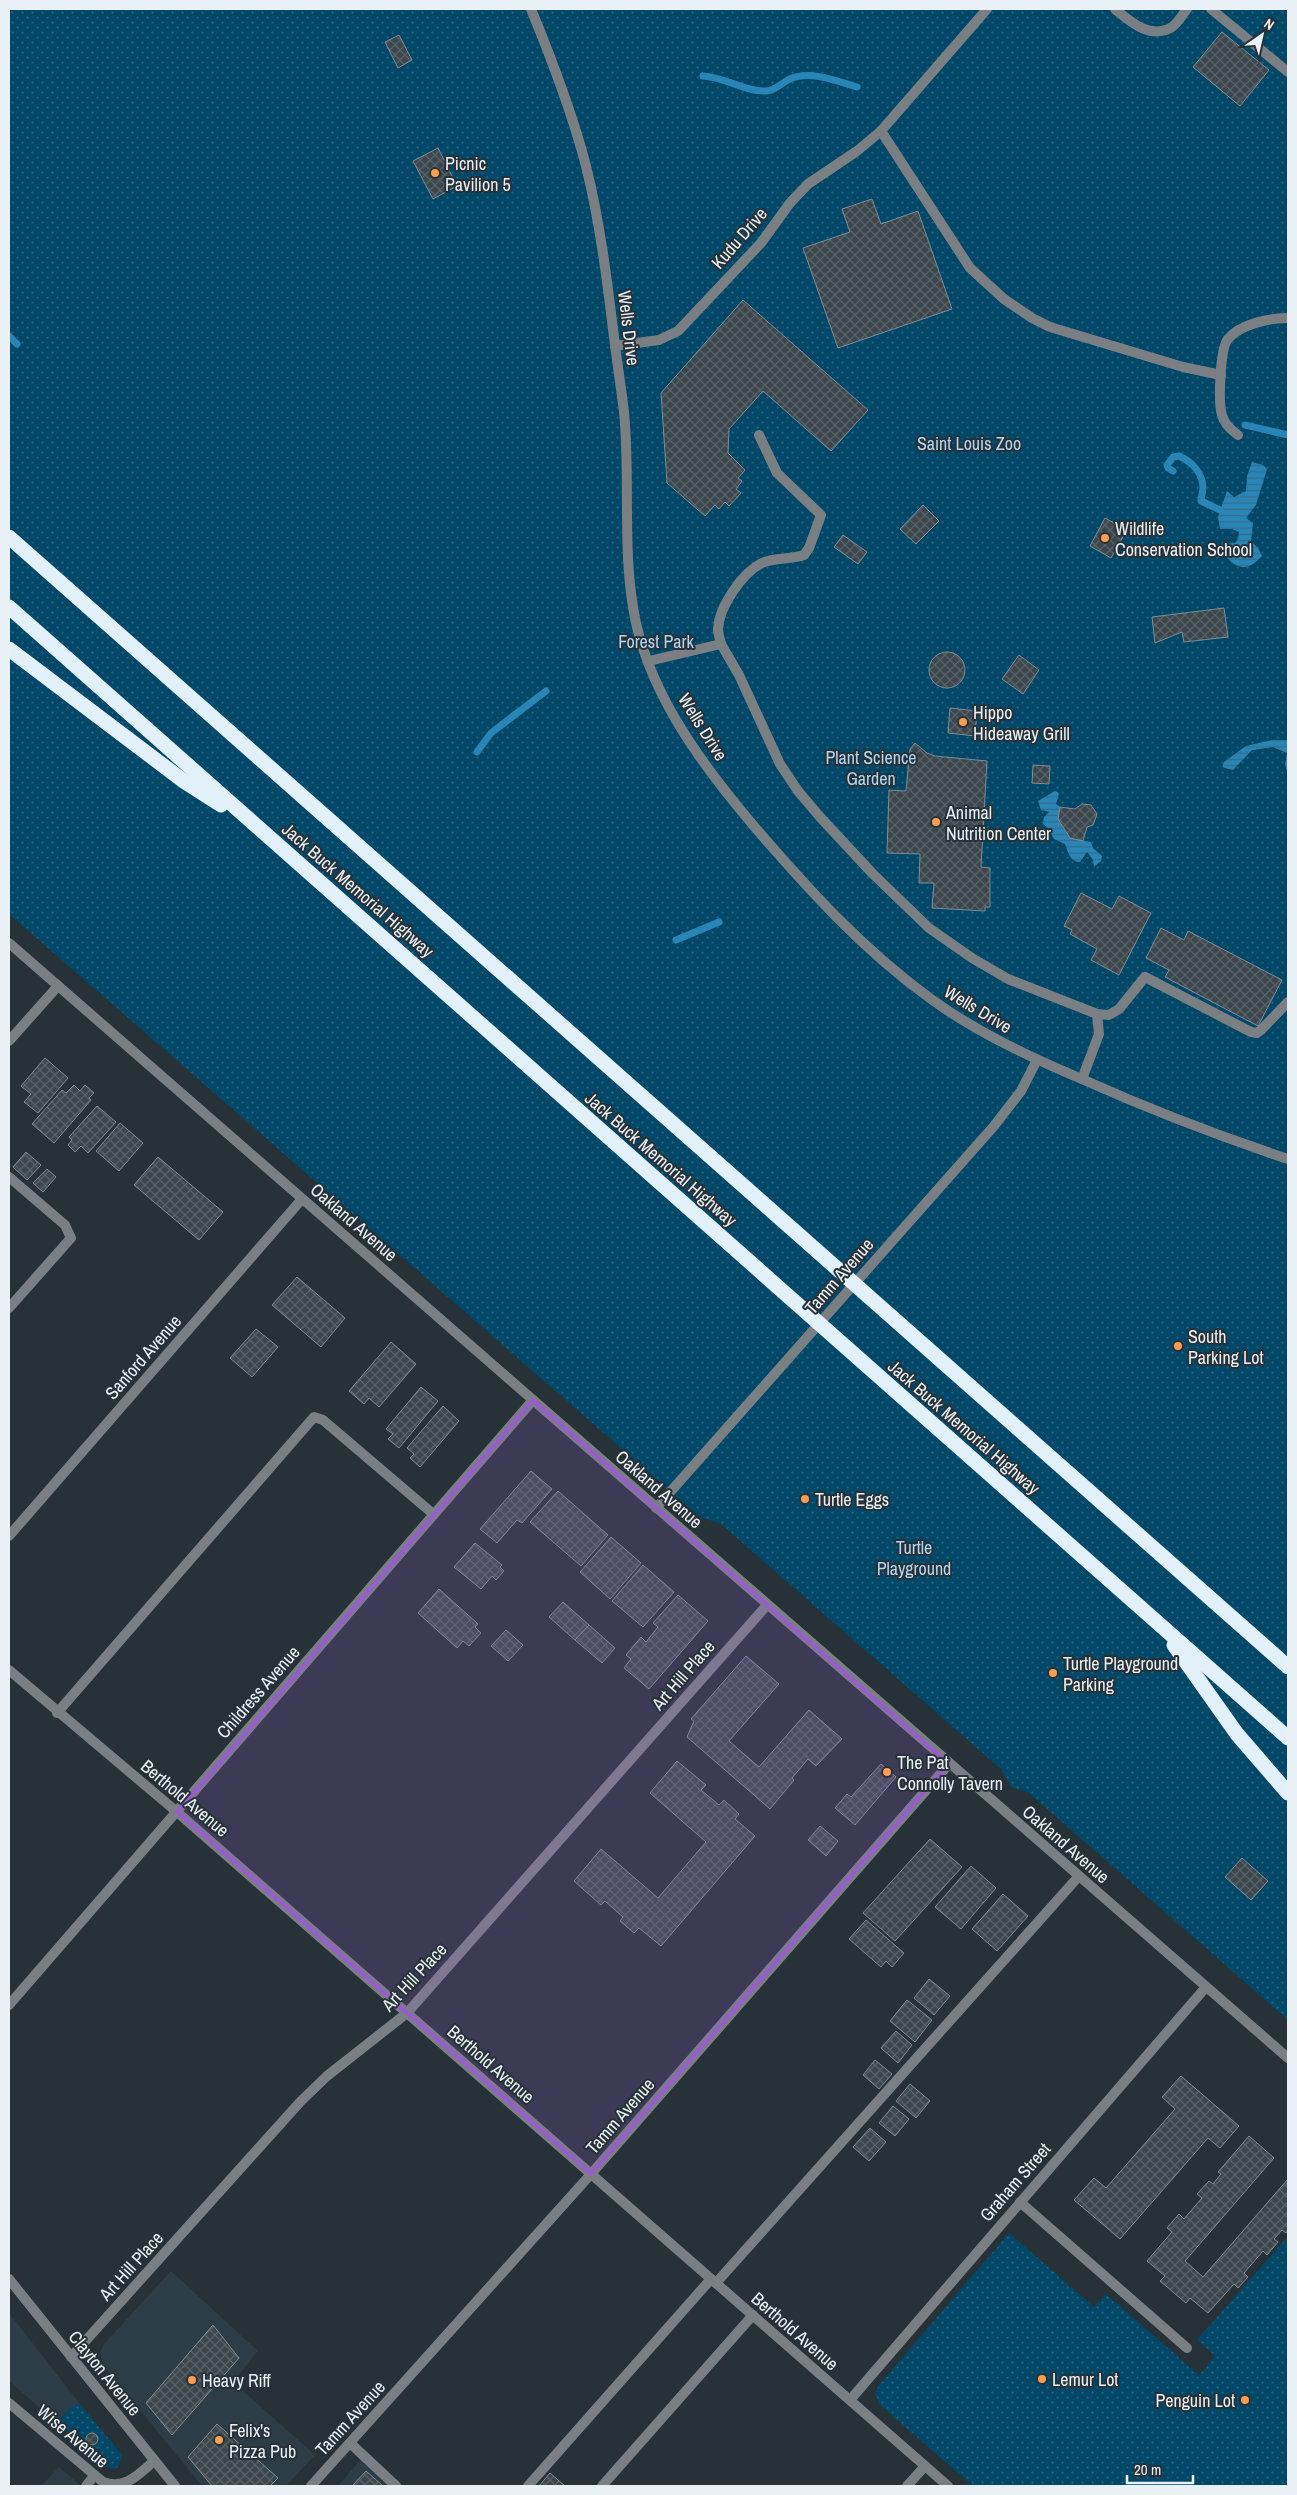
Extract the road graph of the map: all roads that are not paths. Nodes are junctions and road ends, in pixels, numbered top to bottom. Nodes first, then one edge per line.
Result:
1 (531, 9) edge
2 (987, 9) edge
3 (1115, 9) edge
4 (1187, 9) edge
5 (1211, 9) edge
6 (1288, 72) edge
7 (880, 131) junction
8 (1288, 318) edge
9 (615, 346) junction
10 (1221, 375) junction
11 (759, 435) dead end
12 (1238, 436) dead end
13 (9, 537) edge
14 (9, 608) edge
15 (721, 644) junction
16 (9, 649) edge
17 (649, 661) junction
18 (258, 827) junction
19 (9, 943) edge
20 (58, 986) junction
21 (1288, 1002) edge
22 (1097, 1014) junction
23 (9, 1041) edge
24 (1037, 1060) junction
25 (1082, 1079) junction
26 (1288, 1159) edge
27 (9, 1177) edge
28 (302, 1199) junction
29 (9, 1308) edge
30 (532, 1400) junction
31 (656, 1508) junction
32 (432, 1513) junction
33 (9, 1536) edge
34 (767, 1604) junction
35 (1162, 1627) junction
36 (1288, 1667) edge
37 (9, 1670) edge
38 (57, 1713) junction
39 (1288, 1738) edge
40 (949, 1764) junction
41 (1288, 1793) edge
42 (177, 1812) junction
43 (1079, 1876) junction
44 (1206, 1987) junction
45 (9, 2005) edge
46 (407, 2013) junction
47 (1288, 2058) edge
48 (591, 2174) junction
49 (1020, 2202) junction
50 (9, 2279) edge
51 (714, 2281) junction
52 (753, 2315) junction
53 (1187, 2348) dead end
54 (71, 2357) junction
55 (850, 2400) junction
56 (9, 2403) edge
57 (350, 2443) junction
58 (154, 2461) junction
59 (924, 2466) junction
60 (94, 2476) junction
61 (86, 2486) edge
62 (122, 2486) edge
63 (175, 2486) edge
64 (311, 2486) edge
65 (396, 2486) edge
66 (528, 2486) edge
67 (602, 2486) edge
68 (907, 2486) edge
69 (948, 2486) edge

1 - 9 street, Wells Drive
2 - 7 street, Kudu Drive
3 - 4 street
5 - 6 street
7 - 9 street, Kudu Drive
7 - 10 street
8 - 10 street
9 - 17 street, Wells Drive
10 - 12 street
11 - 15 street
13 - 36 highway, Jack Buck Memorial Highway
14 - 18 highway, Jack Buck Memorial Highway
15 - 17 street
15 - 22 street
16 - 18 highway
17 - 24 street, Wells Drive
18 - 35 highway, Jack Buck Memorial Highway
19 - 20 street, Oakland Avenue
20 - 23 street
20 - 28 street, Oakland Avenue
21 - 22 street
22 - 25 street
24 - 25 street, Wells Drive
24 - 31 street, Tamm Avenue
25 - 26 street, Wells Drive
27 - 29 street
28 - 30 street, Oakland Avenue
28 - 33 street, Sanford Avenue
30 - 31 street, Oakland Avenue
30 - 32 street, Childress Avenue
31 - 34 street, Oakland Avenue
32 - 38 street
32 - 42 street, Childress Avenue
34 - 40 street, Oakland Avenue
34 - 46 street, Art Hill Place
35 - 39 highway, Jack Buck Memorial Highway
35 - 41 highway
37 - 38 street, Berthold Avenue
38 - 42 street, Berthold Avenue
40 - 43 street, Oakland Avenue
40 - 48 street, Tamm Avenue
42 - 45 street, Childress Avenue
42 - 46 street, Berthold Avenue
43 - 44 street, Oakland Avenue
43 - 51 street
44 - 47 street, Oakland Avenue
44 - 49 street, Graham Street
46 - 48 street, Berthold Avenue
46 - 54 street, Art Hill Place
48 - 51 street, Berthold Avenue
48 - 57 street, Tamm Avenue
49 - 53 street
49 - 55 street, Graham Street
50 - 54 street, Clayton Avenue
51 - 52 street, Berthold Avenue
51 - 66 street
52 - 55 street, Berthold Avenue
52 - 67 street
54 - 58 street, Clayton Avenue
55 - 59 street, Berthold Avenue
56 - 60 street, Wise Avenue
57 - 64 street, Tamm Avenue
57 - 65 street
58 - 62 street, Wise Avenue
58 - 63 street, Clayton Avenue
59 - 68 street
59 - 69 street, Berthold Avenue
60 - 61 street
60 - 62 street, Wise Avenue

